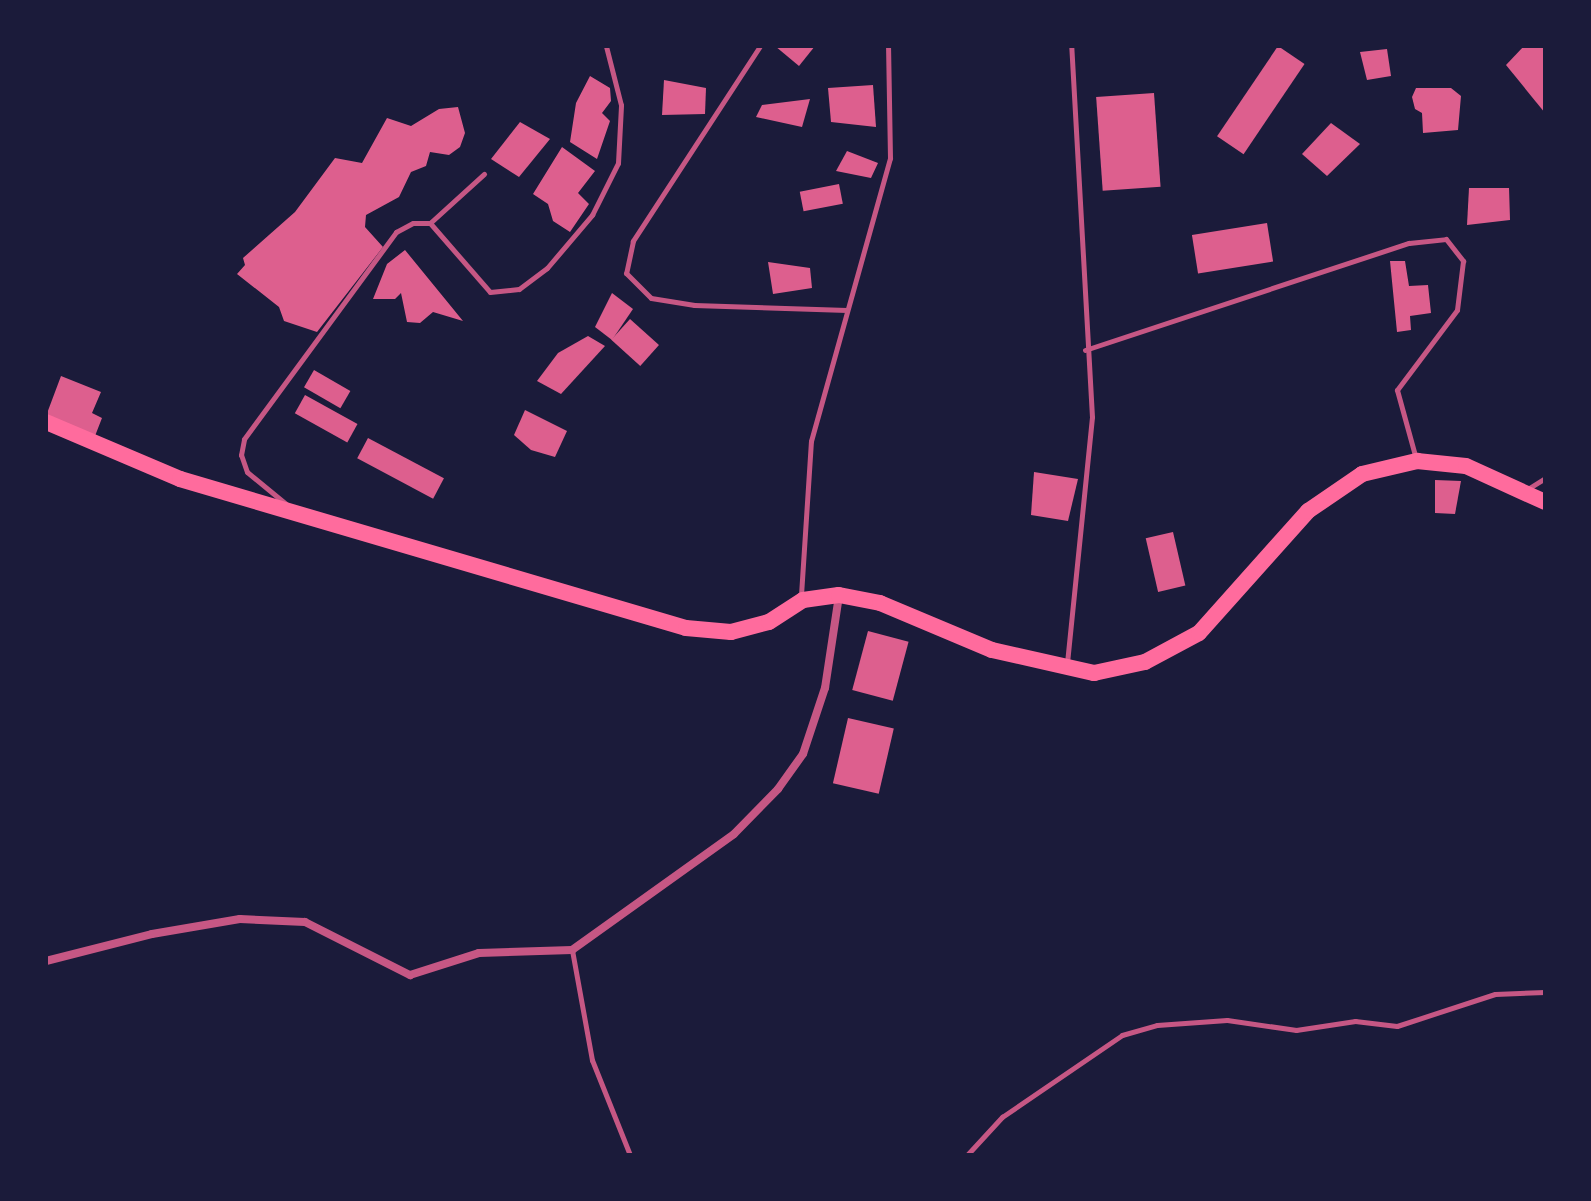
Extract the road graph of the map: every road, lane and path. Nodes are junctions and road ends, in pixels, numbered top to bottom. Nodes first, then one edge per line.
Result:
1 (606, 46) edge
2 (760, 46) edge
3 (888, 46) edge
4 (1071, 46) edge
5 (484, 174) dead end
6 (430, 223) junction
7 (847, 310) junction
8 (1085, 350) junction
9 (46, 422) edge
10 (1417, 461) junction
11 (1545, 478) edge
12 (1526, 491) junction
13 (1545, 502) edge
14 (302, 517) junction
15 (839, 595) junction
16 (803, 600) junction
17 (1067, 667) junction
18 (572, 950) junction
19 (46, 961) edge
20 (1545, 992) edge
21 (630, 1155) edge
22 (967, 1155) edge

1 - 6 lane
2 - 7 lane
3 - 7 lane
4 - 8 lane
5 - 6 lane
6 - 14 lane
7 - 16 lane
8 - 10 lane
8 - 17 lane
9 - 14 main road
10 - 12 main road
10 - 17 main road
11 - 12 lane
12 - 13 main road
14 - 16 main road
15 - 16 main road
15 - 17 main road
15 - 18 street
18 - 19 street
18 - 21 lane
20 - 22 lane

